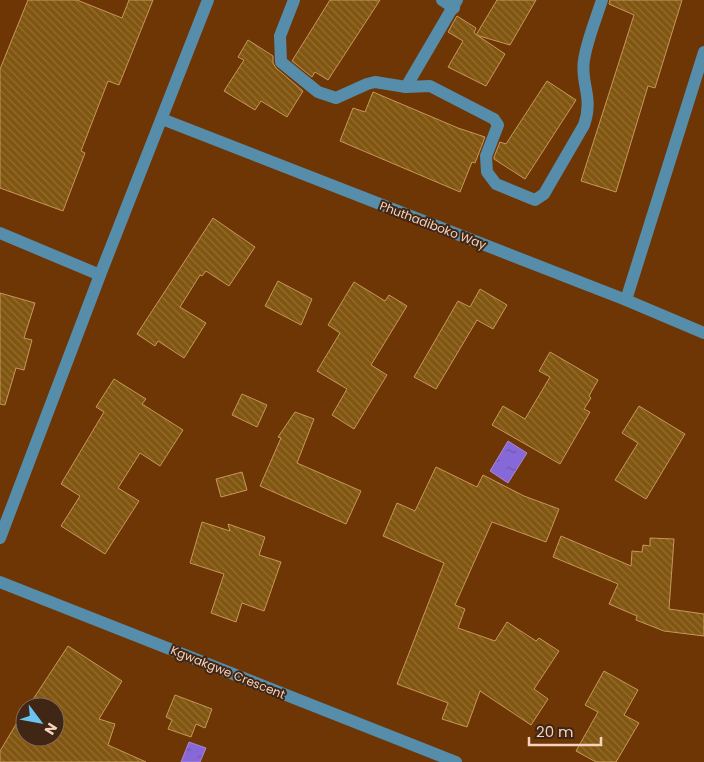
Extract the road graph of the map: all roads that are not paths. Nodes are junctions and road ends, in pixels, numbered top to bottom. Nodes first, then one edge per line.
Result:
1 (208, 0) edge
2 (294, 0) edge
3 (442, 0) edge
4 (602, 0) edge
5 (456, 4) edge
6 (704, 52) edge
7 (406, 87) junction
8 (162, 119) junction
9 (0, 233) edge
10 (100, 275) junction
11 (626, 300) junction
12 (704, 333) edge
13 (0, 538) edge
14 (0, 582) edge
15 (456, 762) edge

1 - 8 street
2 - 7 street
3 - 5 street
4 - 7 street
5 - 7 street
6 - 11 street
8 - 10 street
8 - 11 street, Phuthadiboko Way
9 - 10 street
10 - 13 street
11 - 12 street, Phuthadiboko Way
14 - 15 street, Kgwakgwe Crescent

